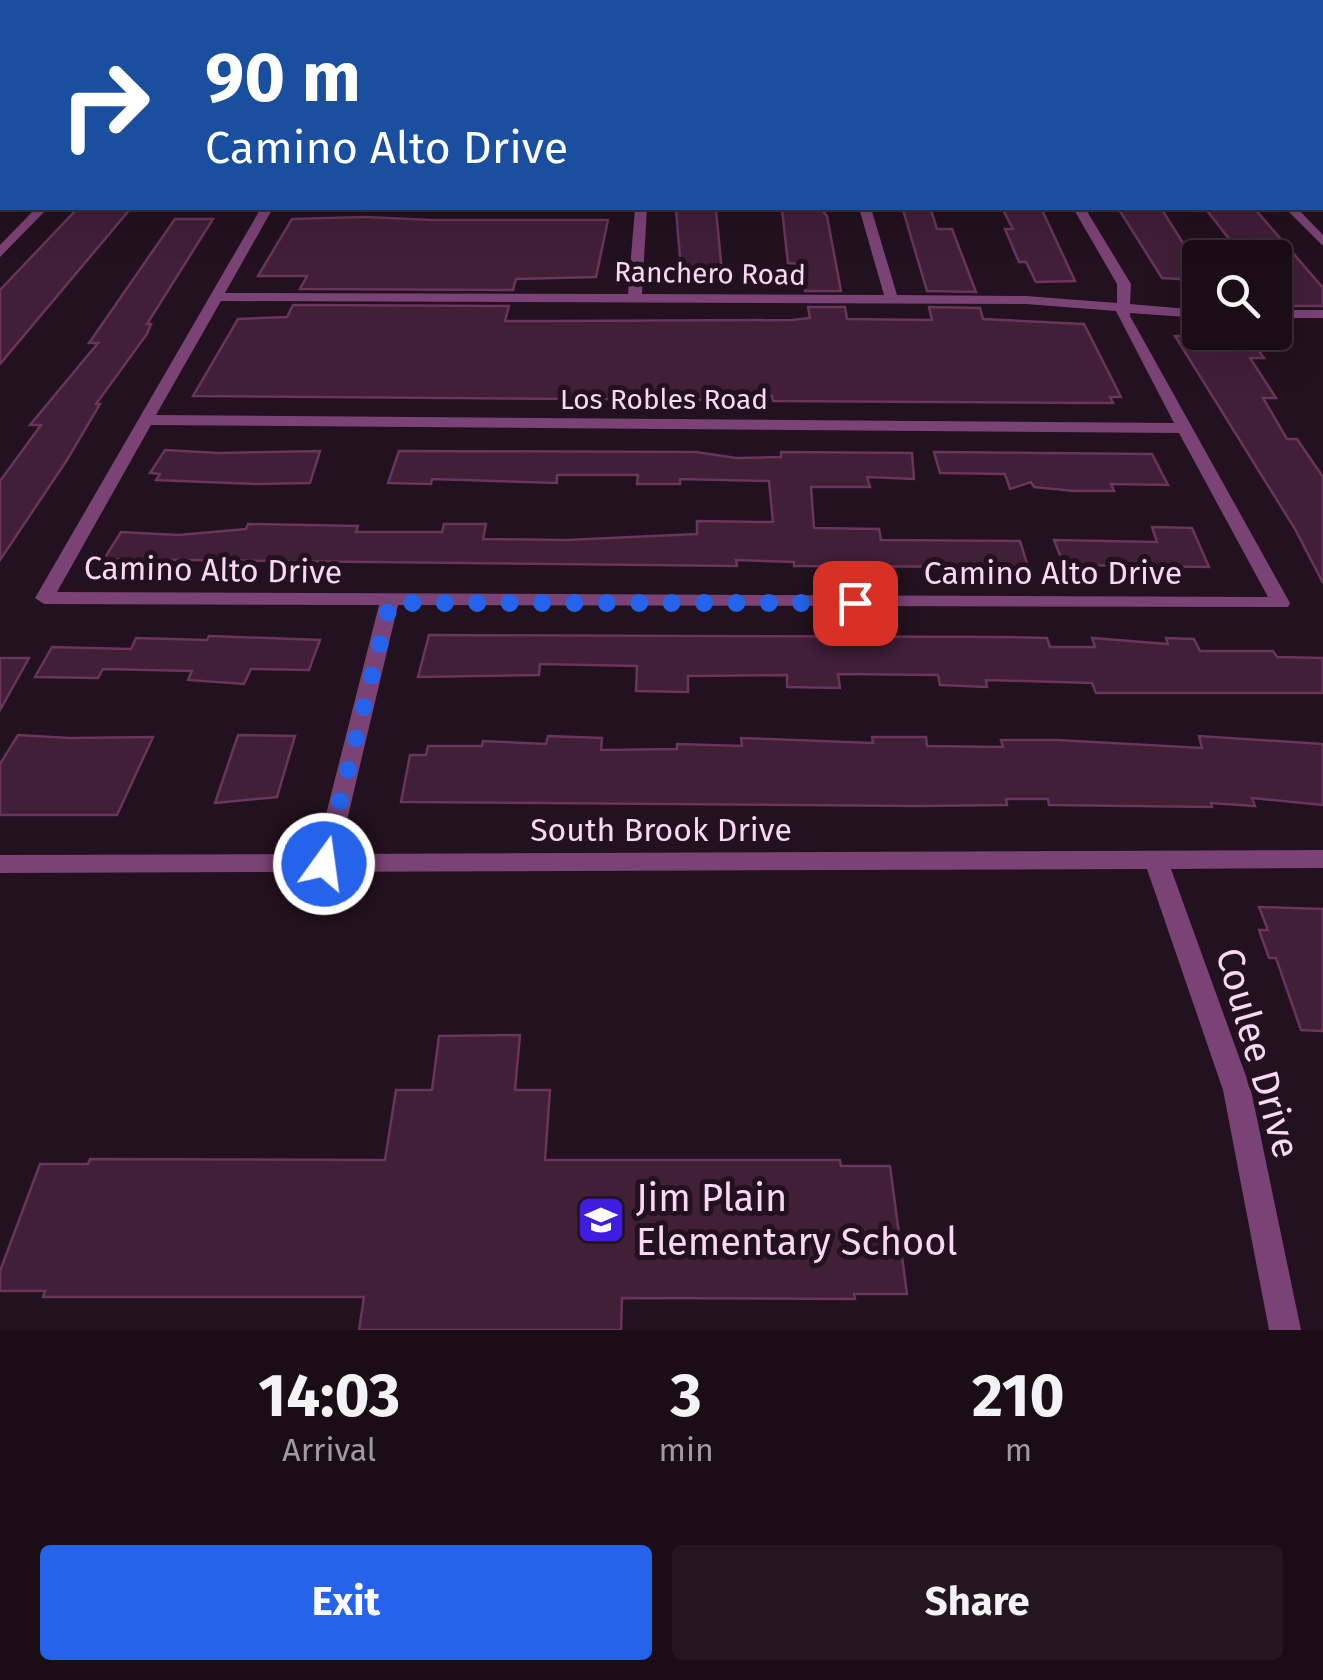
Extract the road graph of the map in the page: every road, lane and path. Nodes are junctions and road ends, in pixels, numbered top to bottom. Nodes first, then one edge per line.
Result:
1 (40, 210) edge
2 (265, 210) edge
3 (641, 210) edge
4 (866, 210) edge
5 (1080, 210) edge
6 (1293, 210) edge
7 (1323, 242) edge
8 (0, 253) edge
9 (220, 297) junction
10 (635, 297) junction
11 (892, 300) junction
12 (1121, 308) junction
13 (1182, 313) edge
14 (1292, 314) edge
15 (1323, 314) edge
16 (145, 420) junction
17 (1184, 428) junction
18 (390, 603) junction
19 (1323, 859) edge
20 (1156, 860) junction
21 (0, 864) edge
22 (324, 864) junction
23 (1284, 1330) edge

1 - 8 street
2 - 9 street
3 - 10 street
4 - 11 street
5 - 12 street
6 - 7 street
9 - 10 street, Ranchero Road
9 - 16 street
10 - 11 street, Ranchero Road
11 - 12 street, Ranchero Road
12 - 13 street, Ranchero Road
12 - 17 street
14 - 15 street
16 - 17 street, Los Robles Road
16 - 18 street, Camino Alto Drive
17 - 18 street, Camino Alto Drive
18 - 22 street
19 - 20 street, South Brook Drive
20 - 22 street, South Brook Drive
20 - 23 street, Coulee Drive
21 - 22 street, South Brook Drive

